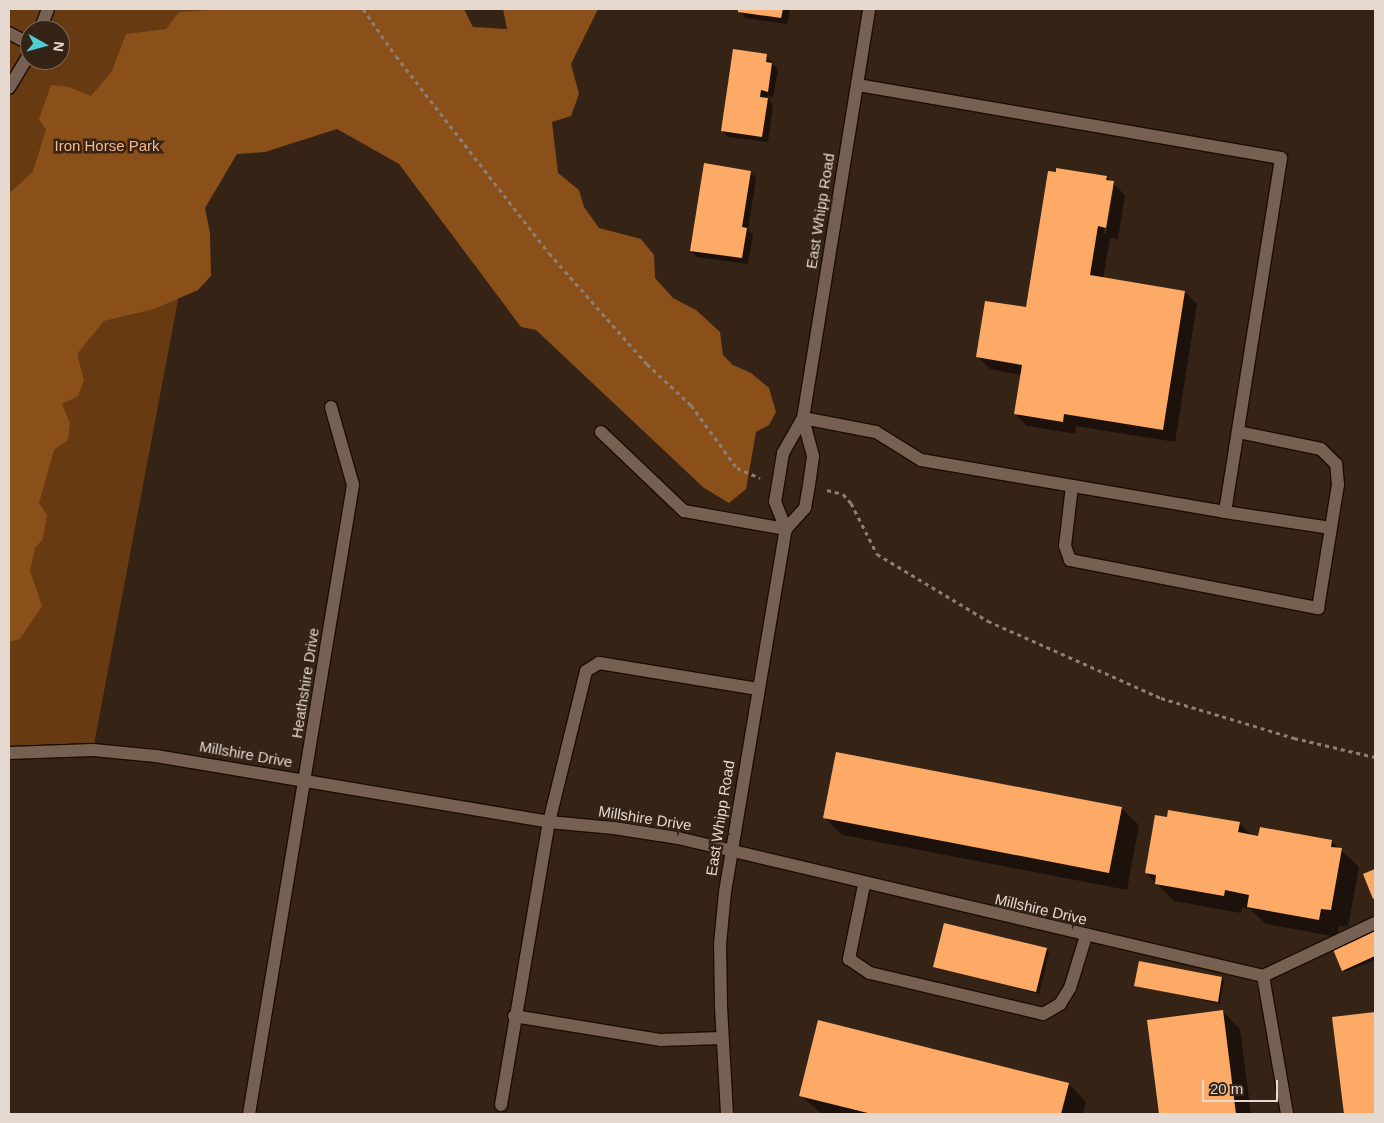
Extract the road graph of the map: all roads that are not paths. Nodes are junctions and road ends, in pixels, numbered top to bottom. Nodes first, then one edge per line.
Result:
1 (870, 9) edge
2 (20, 70) edge
3 (857, 85) junction
4 (9, 88) edge
5 (331, 407) dead end
6 (803, 418) junction
7 (601, 432) dead end
8 (1238, 432) junction
9 (1072, 486) junction
10 (1225, 512) junction
11 (1331, 528) junction
12 (786, 529) junction
13 (758, 689) junction
14 (9, 753) edge
15 (306, 781) junction
16 (549, 822) junction
17 (732, 852) junction
18 (864, 885) junction
19 (1375, 923) edge
20 (1086, 936) junction
21 (1264, 976) junction
22 (514, 1016) junction
23 (722, 1038) junction
24 (500, 1106) dead end
25 (249, 1114) edge
26 (727, 1114) edge
27 (1287, 1114) edge

1 - 3 street, East Whipp Road
2 - 4 street
3 - 6 street, East Whipp Road
3 - 8 street
5 - 15 street, Heathshire Drive
6 - 9 street
6 - 12 street, East Whipp Road
6 - 12 street, East Whipp Road
7 - 12 street
8 - 10 street
8 - 11 street
9 - 10 street
9 - 11 street
10 - 11 street
12 - 13 street, East Whipp Road
13 - 16 street
13 - 17 street, East Whipp Road
14 - 15 street, Millshire Drive
15 - 16 street, Millshire Drive
15 - 25 street, Heathshire Drive
16 - 17 street, Millshire Drive
16 - 22 street
17 - 18 street, Millshire Drive
17 - 23 street, East Whipp Road
18 - 20 street, Millshire Drive
18 - 20 street
19 - 21 street
20 - 21 street, Millshire Drive
21 - 27 street
22 - 23 street
22 - 24 street
23 - 26 street, East Whipp Road

